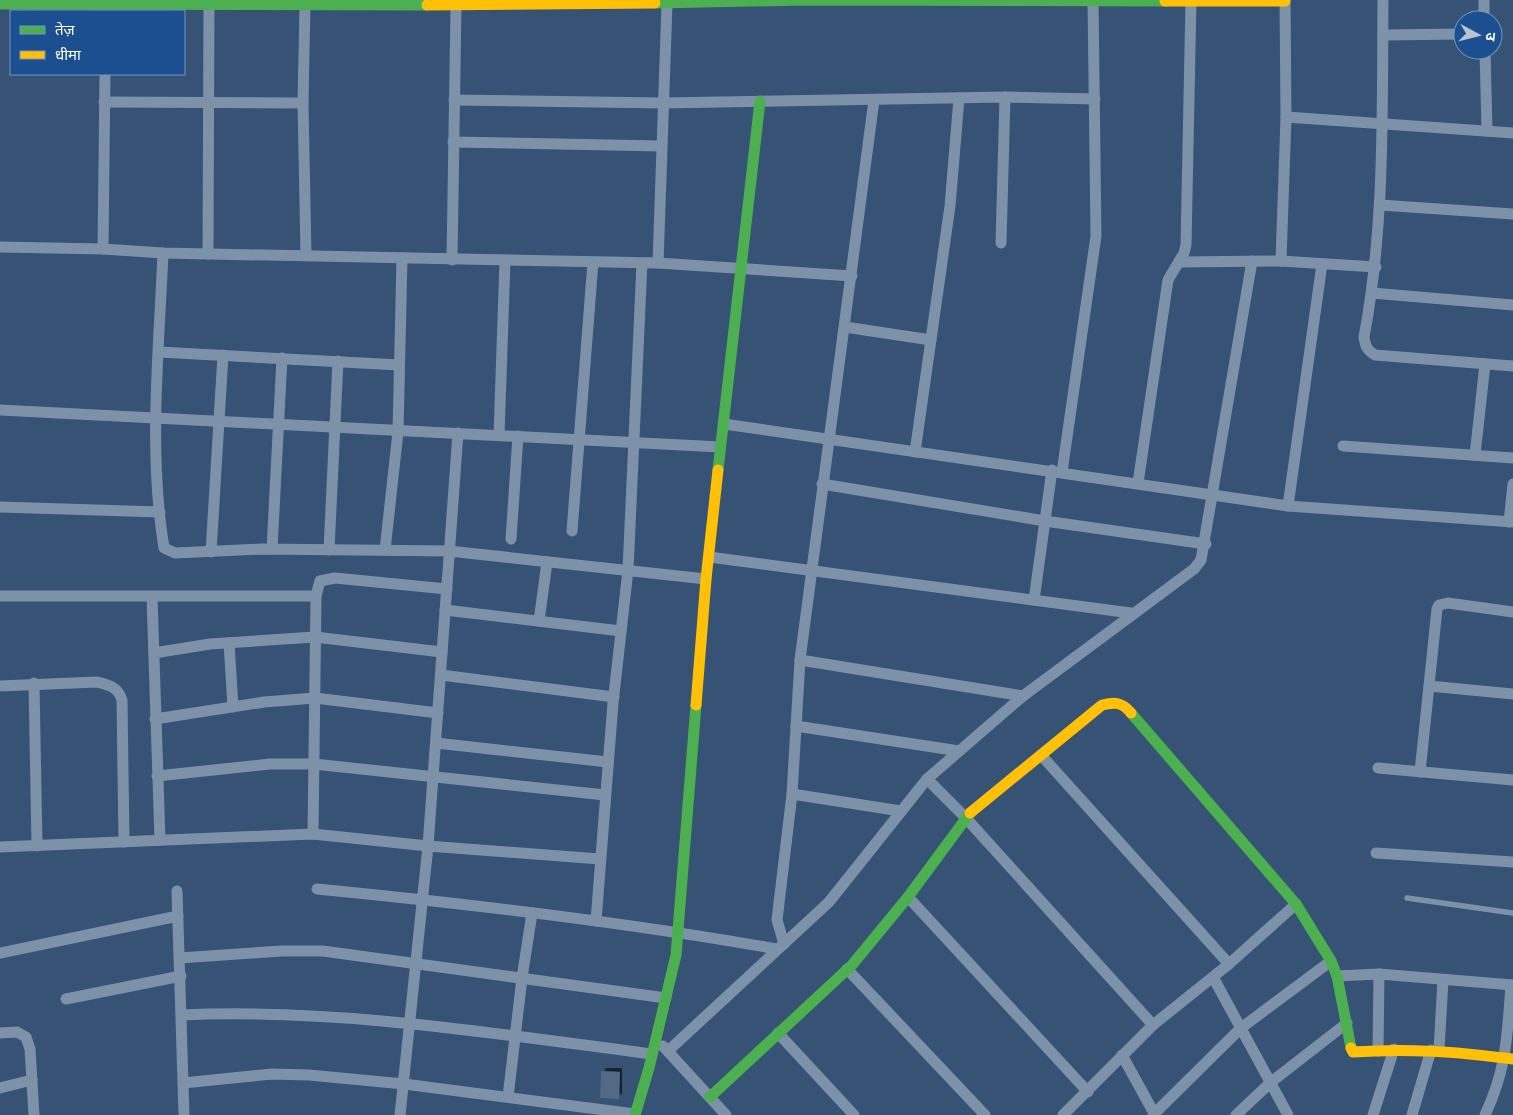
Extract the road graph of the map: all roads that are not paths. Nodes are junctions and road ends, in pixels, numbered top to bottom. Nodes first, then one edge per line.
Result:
1 (806, 0) edge
2 (887, 0) edge
3 (992, 0) edge
4 (1093, 0) edge
5 (1190, 0) edge
6 (1384, 0) edge
7 (704, 1) edge
8 (1284, 1) edge
9 (209, 2) edge
10 (504, 3) edge
11 (616, 3) edge
12 (0, 4) edge
13 (305, 4) junction
14 (667, 4) junction
15 (107, 5) edge
16 (456, 6) junction
17 (1453, 34) edge
18 (1383, 35) junction
19 (1485, 60) edge
20 (105, 75) edge
21 (1005, 97) junction
22 (959, 98) junction
23 (1095, 99) junction
24 (454, 100) junction
25 (874, 100) junction
26 (760, 101) junction
27 (104, 102) junction
28 (210, 102) junction
29 (303, 102) junction
30 (663, 103) junction
31 (1286, 117) junction
32 (1382, 124) junction
33 (1487, 131) junction
34 (1513, 133) edge
35 (453, 142) junction
36 (660, 146) junction
37 (1380, 205) junction
38 (1513, 214) edge
39 (1001, 243) dead end
40 (0, 247) edge
41 (103, 249) junction
42 (163, 253) junction
43 (208, 254) junction
44 (306, 255) junction
45 (402, 258) junction
46 (452, 260) junction
47 (505, 261) junction
48 (1252, 261) junction
49 (1281, 261) junction
50 (593, 262) junction
51 (1179, 262) junction
52 (642, 263) junction
53 (658, 263) junction
54 (1322, 264) junction
55 (1376, 267) junction
56 (741, 268) junction
57 (852, 276) junction
58 (1372, 294) junction
59 (1513, 305) edge
60 (845, 327) junction
61 (931, 340) junction
62 (159, 352) junction
63 (223, 355) junction
64 (282, 358) junction
65 (338, 362) junction
66 (399, 364) junction
67 (1485, 364) junction
68 (1513, 366) edge
69 (0, 410) edge
70 (156, 420) junction
71 (218, 422) junction
72 (279, 424) junction
73 (724, 424) junction
74 (336, 427) junction
75 (398, 432) junction
76 (458, 433) junction
77 (499, 435) junction
78 (518, 436) junction
79 (580, 439) junction
80 (828, 440) junction
81 (635, 442) junction
82 (1343, 446) dead end
83 (720, 447) junction
84 (914, 452) junction
85 (1475, 455) junction
86 (1513, 458) edge
87 (1057, 471) junction
88 (1138, 483) junction
89 (822, 484) junction
90 (1513, 484) edge
91 (1213, 496) junction
92 (1288, 506) junction
93 (0, 507) edge
94 (160, 512) junction
95 (1045, 521) junction
96 (1511, 522) edge
97 (572, 530) dead end
98 (511, 539) dead end
99 (1206, 544) junction
100 (272, 549) junction
101 (329, 550) junction
102 (385, 550) junction
103 (211, 552) junction
104 (449, 552) junction
105 (709, 557) junction
106 (547, 562) junction
107 (810, 569) junction
108 (628, 570) junction
109 (706, 579) junction
110 (447, 589) junction
111 (0, 596) edge
112 (316, 596) junction
113 (152, 597) junction
114 (1034, 600) junction
115 (445, 610) junction
116 (1513, 612) edge
117 (1131, 613) junction
118 (539, 621) junction
119 (621, 631) junction
120 (316, 637) junction
121 (229, 643) junction
122 (442, 652) junction
123 (154, 653) junction
124 (800, 660) junction
125 (441, 675) junction
126 (34, 683) junction
127 (0, 686) edge
128 (1429, 686) junction
129 (1513, 694) edge
130 (1023, 696) junction
131 (614, 697) junction
132 (315, 698) junction
133 (233, 707) junction
134 (438, 713) junction
135 (156, 718) junction
136 (796, 726) junction
137 (436, 743) junction
138 (959, 751) junction
139 (1041, 755) junction
140 (608, 762) junction
141 (314, 764) junction
142 (1378, 768) dead end
143 (1420, 772) junction
144 (157, 776) junction
145 (434, 777) junction
146 (927, 779) junction
147 (1513, 780) edge
148 (792, 794) junction
149 (605, 795) junction
150 (901, 811) junction
151 (965, 817) junction
152 (313, 834) junction
153 (160, 840) junction
154 (124, 842) junction
155 (37, 846) junction
156 (428, 846) junction
157 (0, 847) edge
158 (1376, 853) dead end
159 (600, 859) junction
160 (1513, 862) edge
161 (317, 889) dead end
162 (177, 891) dead end
163 (908, 897) junction
164 (1407, 898) dead end
165 (423, 899) junction
166 (1296, 904) junction
167 (532, 913) junction
168 (1513, 913) edge
169 (178, 916) junction
170 (596, 921) junction
171 (678, 932) junction
172 (780, 947) junction
173 (0, 953) edge
174 (180, 958) junction
175 (1331, 961) junction
176 (416, 963) junction
177 (1229, 964) junction
178 (847, 969) junction
179 (1379, 974) junction
180 (181, 976) junction
181 (1337, 976) junction
182 (1213, 977) junction
183 (522, 978) junction
184 (1443, 980) junction
185 (1512, 985) edge
186 (666, 998) junction
187 (66, 999) dead end
188 (182, 1016) junction
189 (410, 1023) junction
190 (1347, 1023) junction
191 (1153, 1025) junction
192 (1241, 1028) junction
193 (0, 1033) edge
194 (778, 1033) junction
195 (514, 1036) junction
196 (656, 1040) junction
197 (1394, 1049) junction
198 (668, 1050) junction
199 (1435, 1050) junction
200 (1378, 1051) junction
201 (652, 1054) junction
202 (1122, 1056) junction
203 (1509, 1058) edge
204 (32, 1080) junction
205 (183, 1083) junction
206 (1270, 1083) junction
207 (404, 1084) junction
208 (0, 1088) edge
209 (1088, 1092) junction
210 (508, 1097) junction
211 (710, 1097) junction
212 (635, 1114) edge
213 (1154, 1114) edge
214 (34, 1115) edge
215 (184, 1115) edge
216 (400, 1115) edge
217 (726, 1115) edge
218 (854, 1115) edge
219 (985, 1115) edge
220 (1063, 1115) edge
221 (1236, 1115) edge
222 (1288, 1115) edge
223 (1373, 1115) edge
224 (1412, 1115) edge
225 (1486, 1115) edge

1 - 2 street
1 - 7 street
2 - 3 street
3 - 4 street
4 - 5 street
4 - 23 street
5 - 8 street
5 - 51 street
6 - 18 street
7 - 14 street
8 - 31 street
9 - 13 street
9 - 15 street
9 - 28 street
10 - 11 street
10 - 16 street
11 - 14 street
12 - 15 street
13 - 16 street
13 - 29 street
14 - 30 street
16 - 24 street
17 - 18 street
18 - 32 street
19 - 33 street
20 - 27 street
21 - 22 street
21 - 23 street
21 - 39 street
22 - 25 street
22 - 61 street
23 - 87 street
24 - 30 street
24 - 35 street
25 - 26 street
25 - 57 street
26 - 30 street
26 - 56 street
27 - 28 street
27 - 41 street
28 - 29 street
28 - 43 street
29 - 44 street
30 - 36 street
31 - 32 street
31 - 49 street
32 - 33 street
32 - 37 street
33 - 34 street
35 - 36 street
35 - 46 street
36 - 53 street
37 - 38 street
37 - 55 street
40 - 41 street
41 - 42 street
42 - 43 street
42 - 62 street
43 - 44 street
44 - 45 street
45 - 46 street
45 - 66 street
46 - 47 street
47 - 50 street
47 - 77 street
48 - 49 street
48 - 51 street
48 - 91 street
49 - 54 street
50 - 52 street
50 - 79 street
51 - 88 street
52 - 53 street
52 - 81 street
53 - 56 street
54 - 55 street
54 - 92 street
55 - 58 street
56 - 57 street
56 - 73 street
57 - 60 street
58 - 59 street
58 - 67 street
60 - 61 street
60 - 80 street
61 - 84 street
62 - 63 street
62 - 70 street
63 - 64 street
63 - 71 street
64 - 65 street
64 - 72 street
65 - 66 street
65 - 74 street
66 - 75 street
67 - 68 street
67 - 85 street
69 - 70 street
70 - 71 street
70 - 94 street
71 - 72 street
71 - 103 street
72 - 74 street
72 - 100 street
73 - 80 street
73 - 83 street
74 - 75 street
74 - 101 street
75 - 76 street
75 - 102 street
76 - 77 street
76 - 104 street
77 - 78 street
78 - 79 street
78 - 98 street
79 - 81 street
79 - 97 street
80 - 84 street
80 - 89 street
81 - 83 street
81 - 108 street
82 - 85 street
83 - 105 street
84 - 87 street
85 - 86 street
87 - 88 street
87 - 95 street
88 - 91 street
89 - 95 street
89 - 107 street
90 - 96 street
91 - 92 street
91 - 99 street
92 - 96 street
93 - 94 street
94 - 103 street
95 - 99 street
95 - 114 street
99 - 117 street
100 - 101 street
100 - 103 street
101 - 102 street
102 - 104 street
104 - 106 street
104 - 110 street
105 - 107 street
105 - 109 street
106 - 108 street
106 - 118 street
107 - 114 street
107 - 124 street
108 - 109 street
108 - 119 street
109 - 171 street
110 - 112 street
110 - 115 street
111 - 113 street
112 - 113 street
112 - 120 street
113 - 123 street
114 - 117 street
115 - 118 street
115 - 122 street
116 - 128 street
117 - 130 street
118 - 119 street
119 - 131 street
120 - 121 street
120 - 122 street
120 - 132 street
121 - 123 street
121 - 133 street
122 - 125 street
123 - 135 street
124 - 130 street
124 - 136 street
125 - 131 street
125 - 134 street
126 - 127 street
126 - 154 street
126 - 155 street
128 - 129 street
128 - 143 street
130 - 138 street
131 - 140 street
132 - 133 street
132 - 134 street
132 - 141 street
133 - 135 street
134 - 137 street
135 - 144 street
136 - 138 street
136 - 148 street
137 - 140 street
137 - 145 street
138 - 146 street
139 - 151 street
139 - 166 street
139 - 177 street
140 - 149 street
141 - 144 street
141 - 145 street
141 - 152 street
142 - 143 street
143 - 147 street
144 - 153 street
145 - 149 street
145 - 156 street
146 - 150 street
146 - 151 street
148 - 150 street
148 - 172 street
149 - 159 street
150 - 172 street
151 - 163 street
151 - 191 street
152 - 153 street
152 - 156 street
153 - 154 street
154 - 155 street
155 - 157 street
156 - 159 street
156 - 165 street
158 - 160 street
159 - 170 street
161 - 165 street
162 - 169 street
163 - 178 street
163 - 209 street
164 - 168 lane
165 - 167 street
165 - 176 street
166 - 175 street
166 - 177 street
167 - 170 street
167 - 183 street
169 - 173 street
169 - 174 street
170 - 171 street
171 - 172 street
171 - 186 street
172 - 198 street
174 - 176 street
174 - 180 street
175 - 181 street
175 - 192 street
176 - 183 street
176 - 189 street
177 - 182 street
178 - 194 street
178 - 219 street
179 - 181 street
179 - 184 street
179 - 200 street
180 - 187 street
180 - 188 street
181 - 190 street
182 - 191 street
182 - 192 street
183 - 186 street
183 - 195 street
184 - 185 street
184 - 199 street
185 - 203 street
186 - 196 street
188 - 189 street
188 - 205 street
189 - 195 street
189 - 207 street
190 - 200 street
190 - 206 street
191 - 202 street
192 - 206 street
192 - 213 street
193 - 204 street
194 - 211 street
194 - 218 street
195 - 201 street
195 - 210 street
196 - 198 street
196 - 201 street
197 - 199 street
197 - 200 street
197 - 223 street
198 - 211 street
199 - 203 street
199 - 224 street
201 - 212 street
202 - 209 street
202 - 213 street
203 - 225 street
204 - 208 street
204 - 214 street
205 - 207 street
205 - 215 street
206 - 221 street
206 - 222 street
207 - 210 street
207 - 216 street
209 - 220 street
210 - 212 street
211 - 217 street

